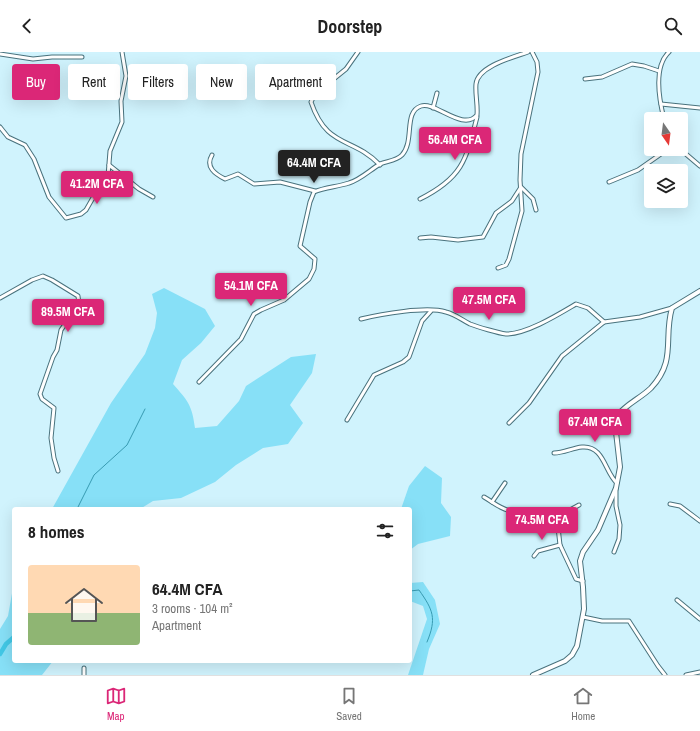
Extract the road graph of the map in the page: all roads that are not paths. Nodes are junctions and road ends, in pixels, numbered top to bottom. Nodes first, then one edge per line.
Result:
1 (122, 52) edge
2 (358, 52) edge
3 (528, 52) edge
4 (532, 52) edge
5 (669, 52) edge
6 (0, 54) edge
7 (82, 56) dead end
8 (659, 71) junction
9 (585, 79) dead end
10 (437, 93) dead end
11 (661, 104) junction
12 (433, 108) junction
13 (700, 108) edge
14 (663, 112) edge
15 (477, 116) junction
16 (0, 127) edge
17 (212, 155) dead end
18 (658, 156) edge
19 (688, 156) edge
20 (380, 164) junction
21 (109, 165) junction
22 (700, 166) edge
23 (609, 182) dead end
24 (521, 187) junction
25 (315, 192) junction
26 (153, 197) dead end
27 (420, 199) dead end
28 (536, 210) dead end
29 (420, 238) dead end
30 (498, 268) dead end
31 (700, 291) edge
32 (0, 298) edge
33 (672, 308) junction
34 (431, 311) junction
35 (361, 319) dead end
36 (604, 322) junction
37 (198, 382) dead end
38 (346, 420) dead end
39 (509, 423) dead end
40 (554, 453) dead end
41 (58, 471) dead end
42 (617, 482) junction
43 (505, 483) dead end
44 (484, 497) dead end
45 (492, 502) junction
46 (670, 504) dead end
47 (579, 506) dead end
48 (558, 519) junction
49 (700, 521) edge
50 (560, 545) junction
51 (614, 552) dead end
52 (534, 556) dead end
53 (582, 581) junction
54 (676, 600) dead end
55 (583, 617) junction
56 (700, 619) edge
57 (84, 668) dead end
58 (700, 672) edge
59 (84, 675) edge
60 (533, 675) edge
61 (665, 675) edge
62 (686, 675) edge

1 - 21 street
2 - 20 street
3 - 15 street
4 - 24 street
5 - 8 street
6 - 7 street
8 - 9 street
8 - 11 street
10 - 12 street
11 - 13 street
11 - 14 street
12 - 15 street
12 - 20 street
15 - 27 street
16 - 21 street
17 - 25 street
18 - 23 street
19 - 22 street
20 - 25 street
21 - 26 street
24 - 28 street
24 - 29 street
24 - 30 street
25 - 37 street
31 - 33 street
32 - 41 street
33 - 36 street
33 - 42 street
34 - 35 street
34 - 36 street
34 - 38 street
36 - 39 street
40 - 42 street
42 - 51 street
42 - 53 street
43 - 45 street
44 - 45 street
45 - 48 street
46 - 49 street
47 - 48 street
48 - 50 street
50 - 52 street
50 - 53 street
53 - 55 street
54 - 56 street
55 - 60 street
55 - 61 street
57 - 59 street
58 - 62 street

